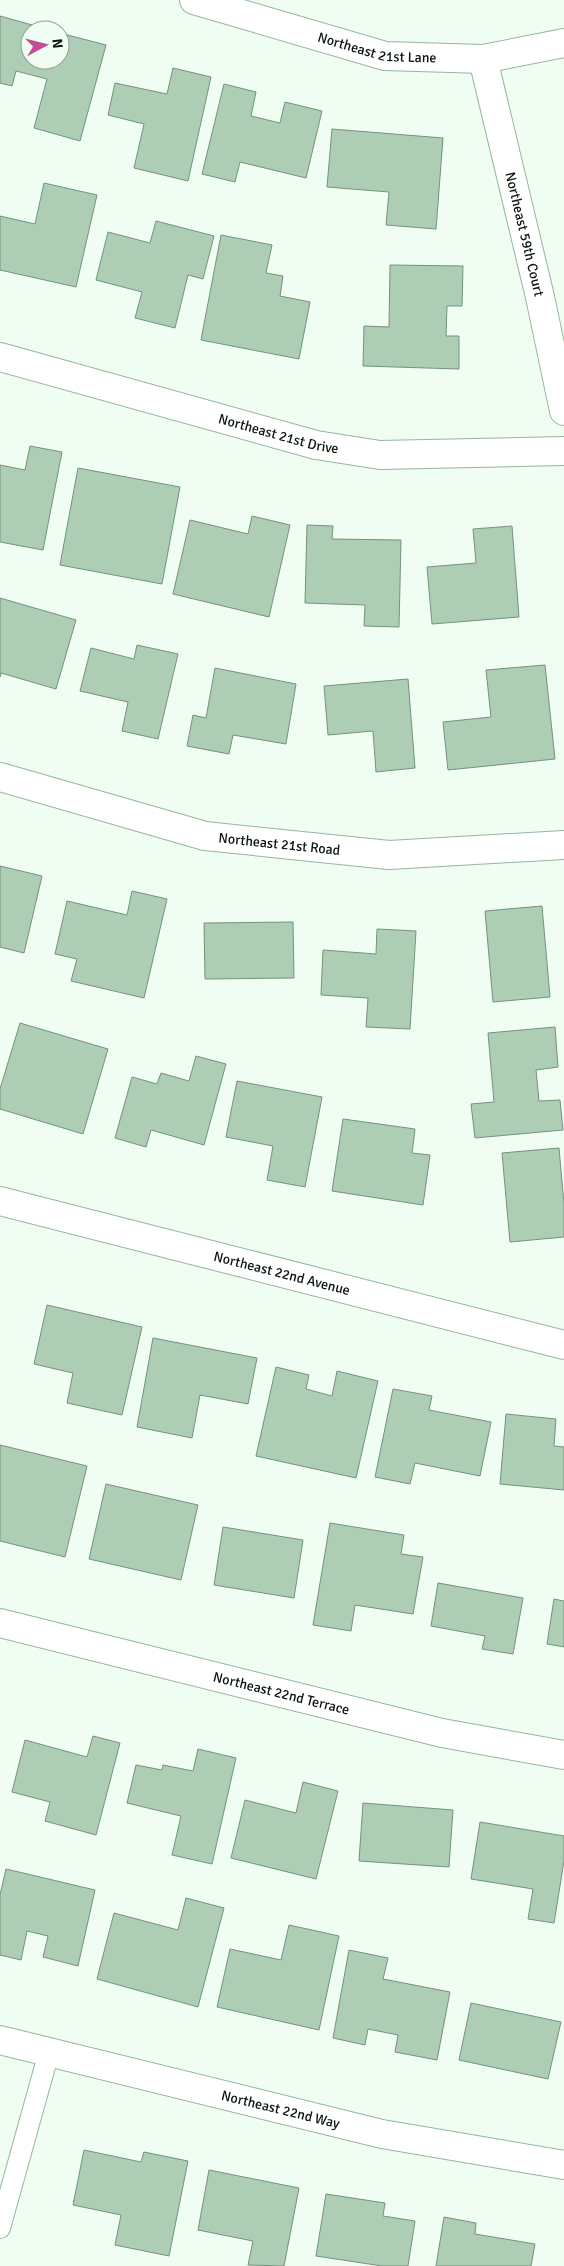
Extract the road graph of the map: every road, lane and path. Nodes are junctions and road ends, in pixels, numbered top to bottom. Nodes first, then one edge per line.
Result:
1 (194, 0) edge
2 (564, 42) edge
3 (483, 59) junction
4 (0, 357) edge
5 (564, 411) edge
6 (564, 451) edge
7 (0, 778) edge
8 (564, 845) edge
9 (0, 1201) edge
10 (564, 1345) edge
11 (0, 1623) edge
12 (564, 1755) edge
13 (0, 2040) edge
14 (49, 2052) junction
15 (564, 2166) edge
16 (0, 2228) edge

1 - 3 street, Northeast 21st Lane
2 - 3 street, Northeast 21st Lane
3 - 5 street, Northeast 59th Court
4 - 6 street, Northeast 21st Drive
7 - 8 street, Northeast 21st Road
9 - 10 street, Northeast 22nd Avenue
11 - 12 street, Northeast 22nd Terrace
13 - 14 street, Northeast 22nd Way
14 - 15 street, Northeast 22nd Way
14 - 16 lane

